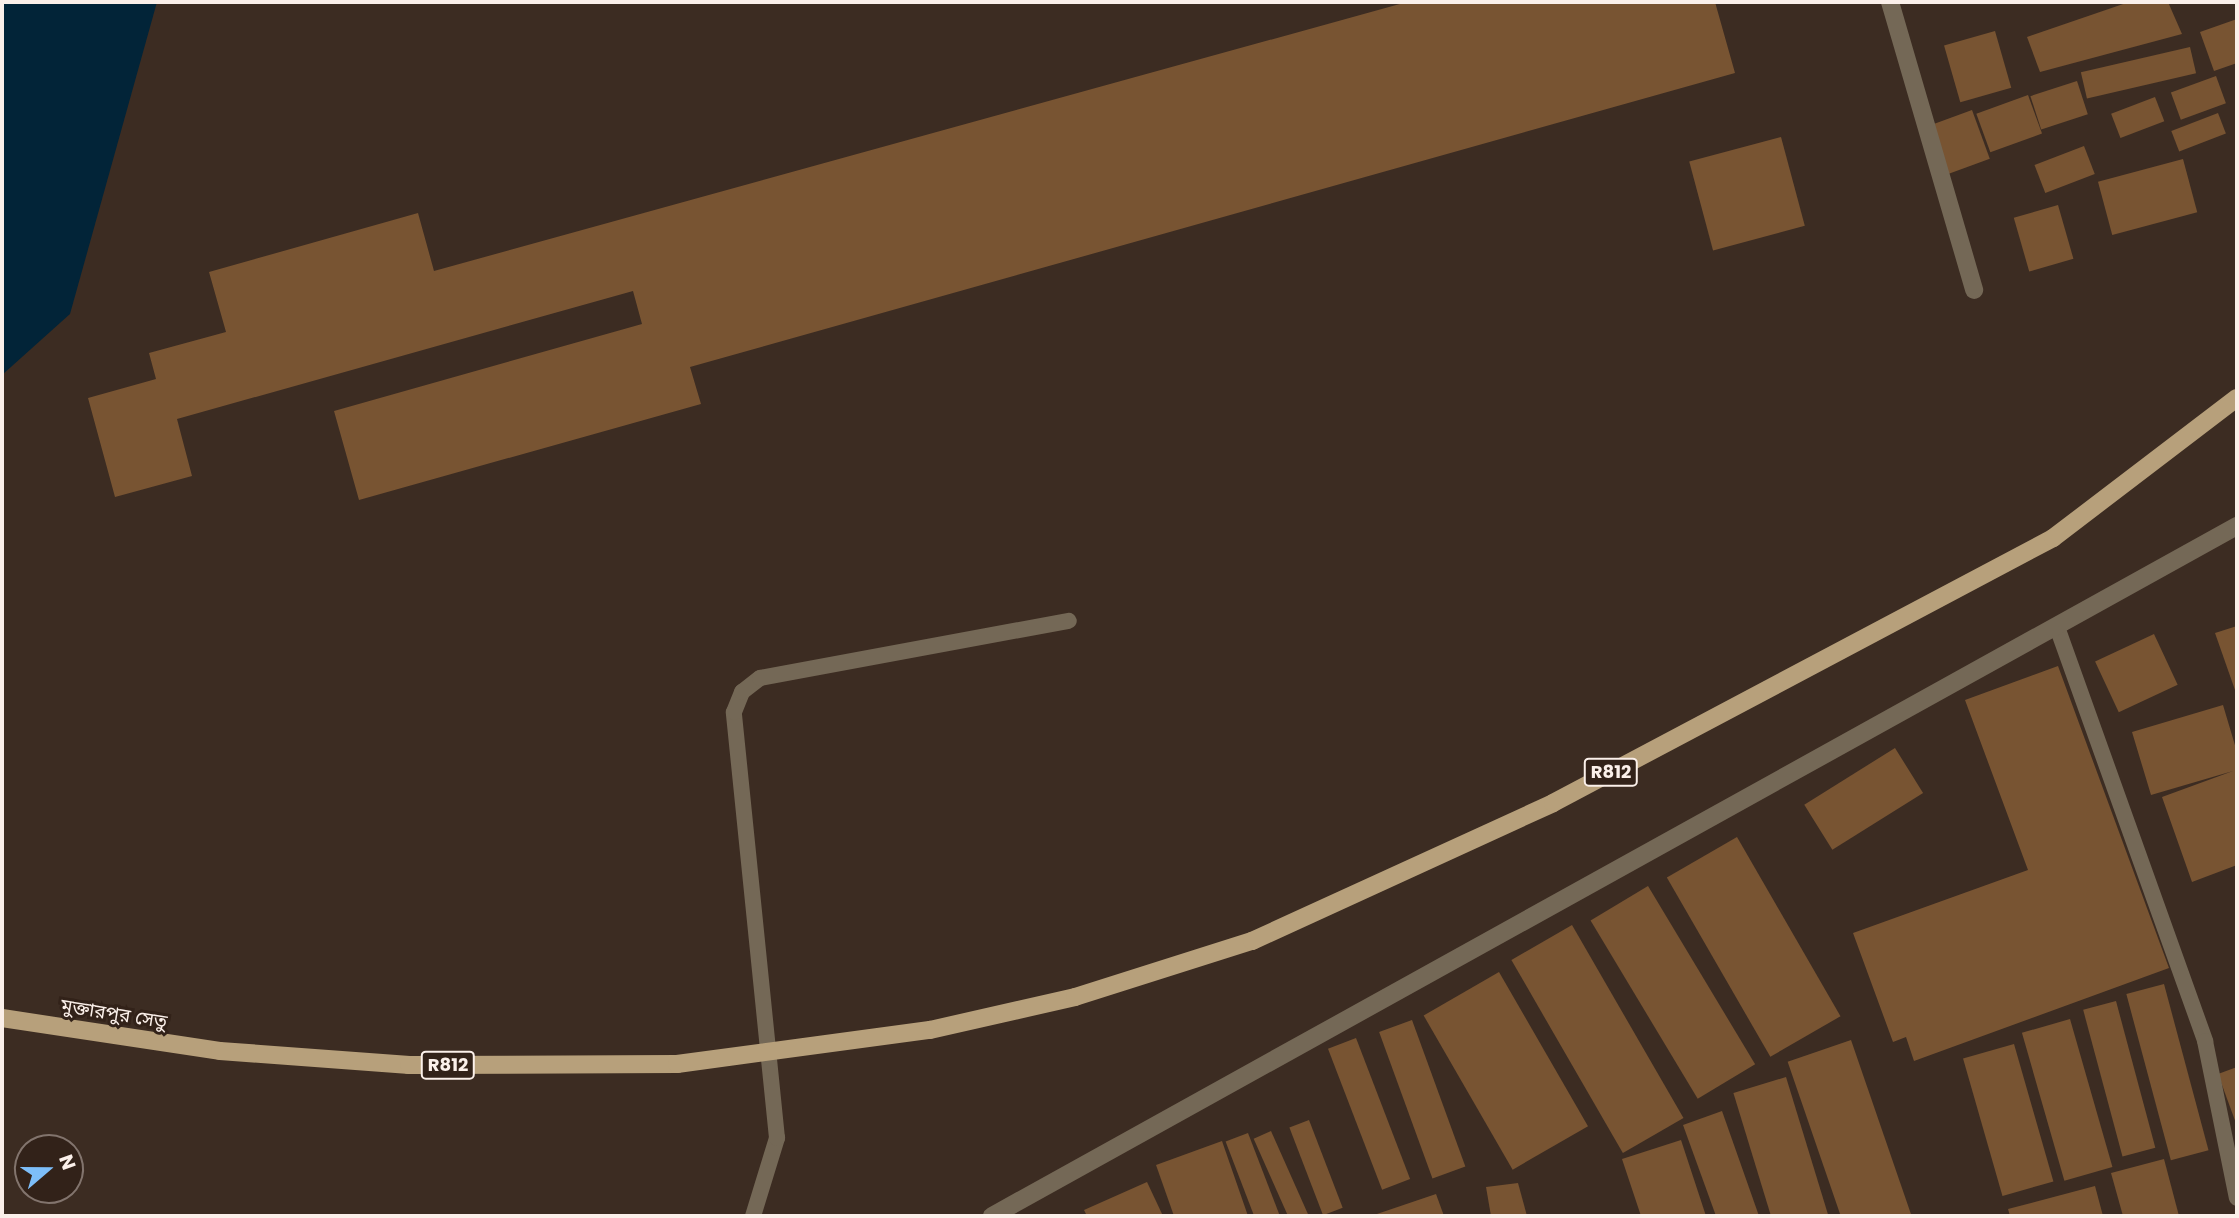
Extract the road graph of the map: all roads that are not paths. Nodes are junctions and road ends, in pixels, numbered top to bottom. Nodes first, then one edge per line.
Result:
1 (1890, 2) edge
2 (1974, 290) dead end
3 (2237, 398) edge
4 (2237, 526) edge
5 (1069, 621) dead end
6 (2057, 627) junction
7 (2, 1018) edge
8 (2237, 1198) edge
9 (753, 1216) edge
10 (992, 1216) edge

1 - 2 street
3 - 7 main road, মুক্তারপুর সেতু / R812, bridge
4 - 6 street
5 - 9 lane
6 - 8 lane
6 - 10 street

